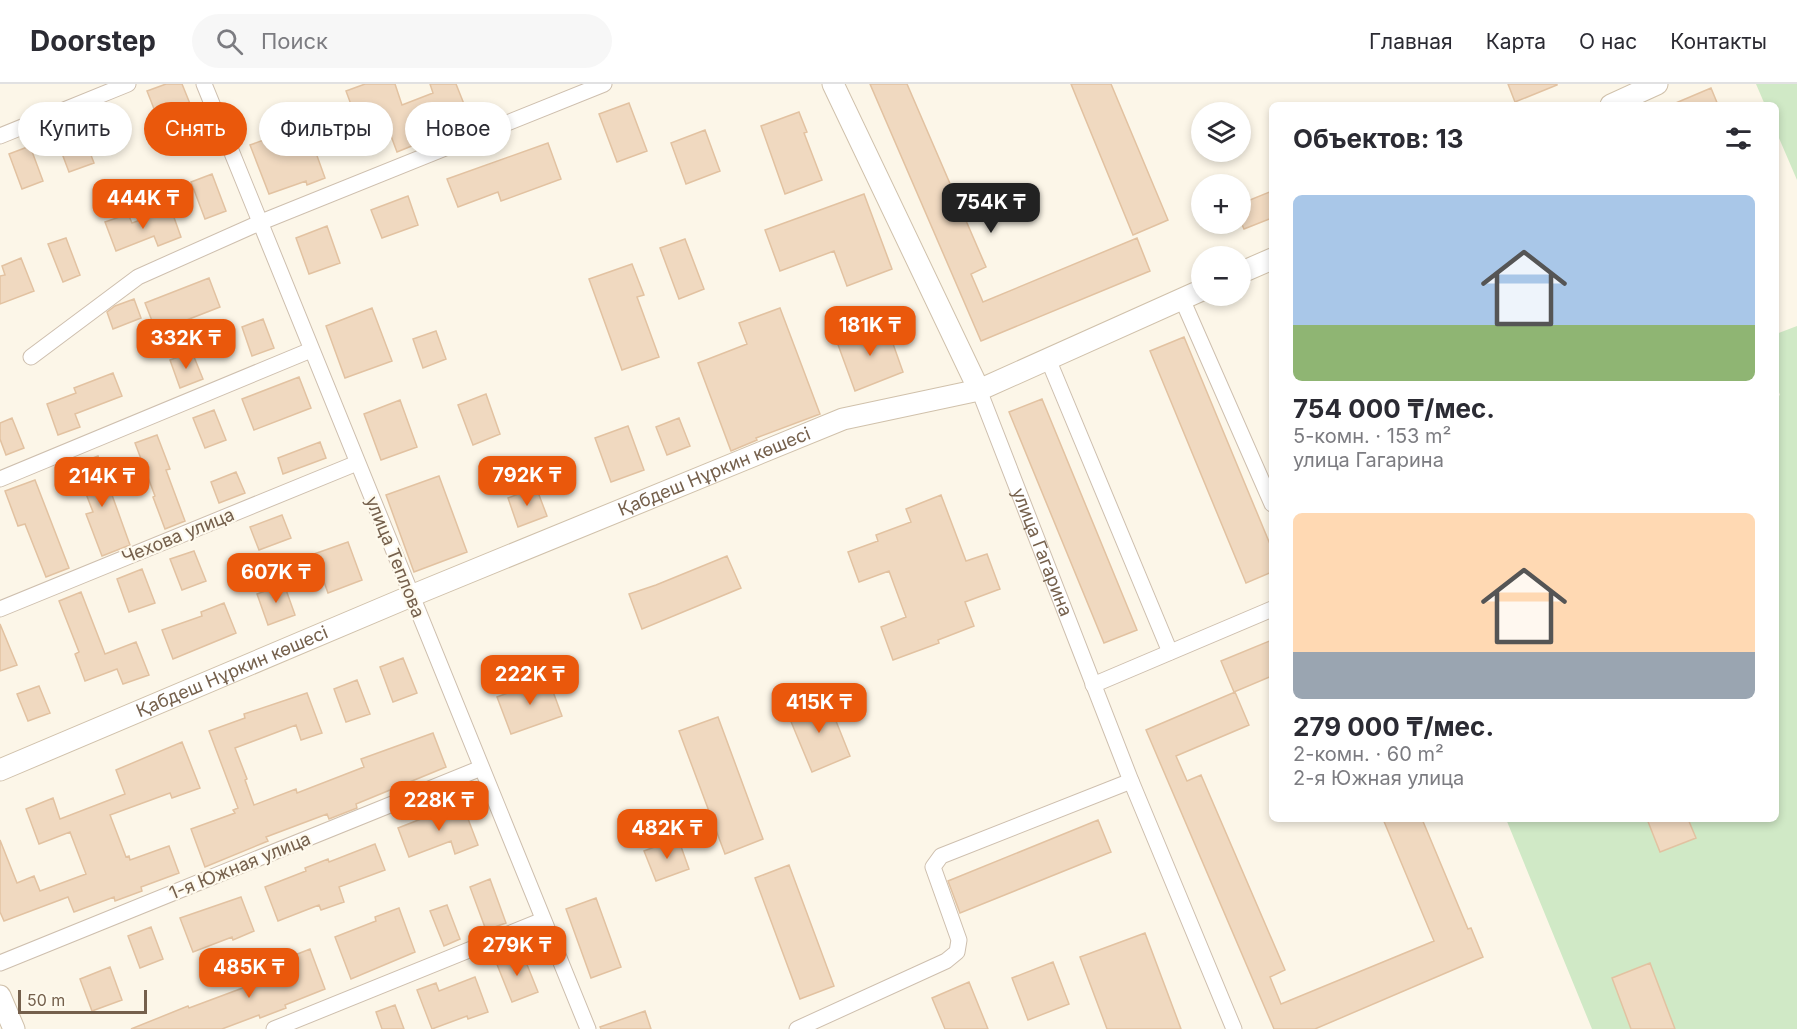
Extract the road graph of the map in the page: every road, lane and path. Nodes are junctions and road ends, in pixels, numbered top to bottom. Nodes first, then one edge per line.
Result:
1 (128, 84) edge
2 (204, 84) edge
3 (604, 84) edge
4 (833, 84) edge
5 (1657, 84) edge
6 (1618, 102) edge
7 (0, 136) edge
8 (259, 223) junction
9 (1269, 259) edge
10 (1251, 268) edge
11 (1191, 295) edge
12 (1182, 299) junction
13 (310, 350) junction
14 (31, 357) dead end
15 (1048, 359) junction
16 (979, 390) junction
17 (357, 463) junction
18 (0, 478) edge
19 (1269, 497) edge
20 (411, 596) junction
21 (0, 609) edge
22 (1269, 610) edge
23 (1170, 652) junction
24 (1094, 685) junction
25 (480, 768) junction
26 (0, 770) edge
27 (1131, 781) junction
28 (543, 920) junction
29 (0, 963) edge
30 (0, 996) edge
31 (14, 1029) edge
32 (274, 1029) edge
33 (588, 1029) edge
34 (797, 1029) edge
35 (1234, 1029) edge

1 - 7 street
2 - 8 street, улица Теплова
3 - 8 street
4 - 16 street, улица Гагарина
5 - 6 street
8 - 13 street, улица Теплова
8 - 14 street
9 - 10 street
11 - 12 street, Қабдеш Нұркин көшесі
12 - 15 street, Қабдеш Нұркин көшесі
12 - 19 street
13 - 17 street, улица Теплова
13 - 18 street
15 - 16 street, Қабдеш Нұркин көшесі
15 - 23 street
16 - 20 street, Қабдеш Нұркин көшесі
16 - 24 street, улица Гагарина
17 - 20 street, улица Теплова
17 - 21 street, Чехова улица
20 - 25 street, улица Теплова
20 - 26 street, Қабдеш Нұркин көшесі
22 - 23 street
23 - 24 street
24 - 27 street, улица Гагарина
25 - 28 street, улица Теплова
25 - 29 street, 1-я Южная улица
27 - 34 street
27 - 35 street, улица Гагарина
28 - 32 street
28 - 33 street, улица Теплова
30 - 31 street

